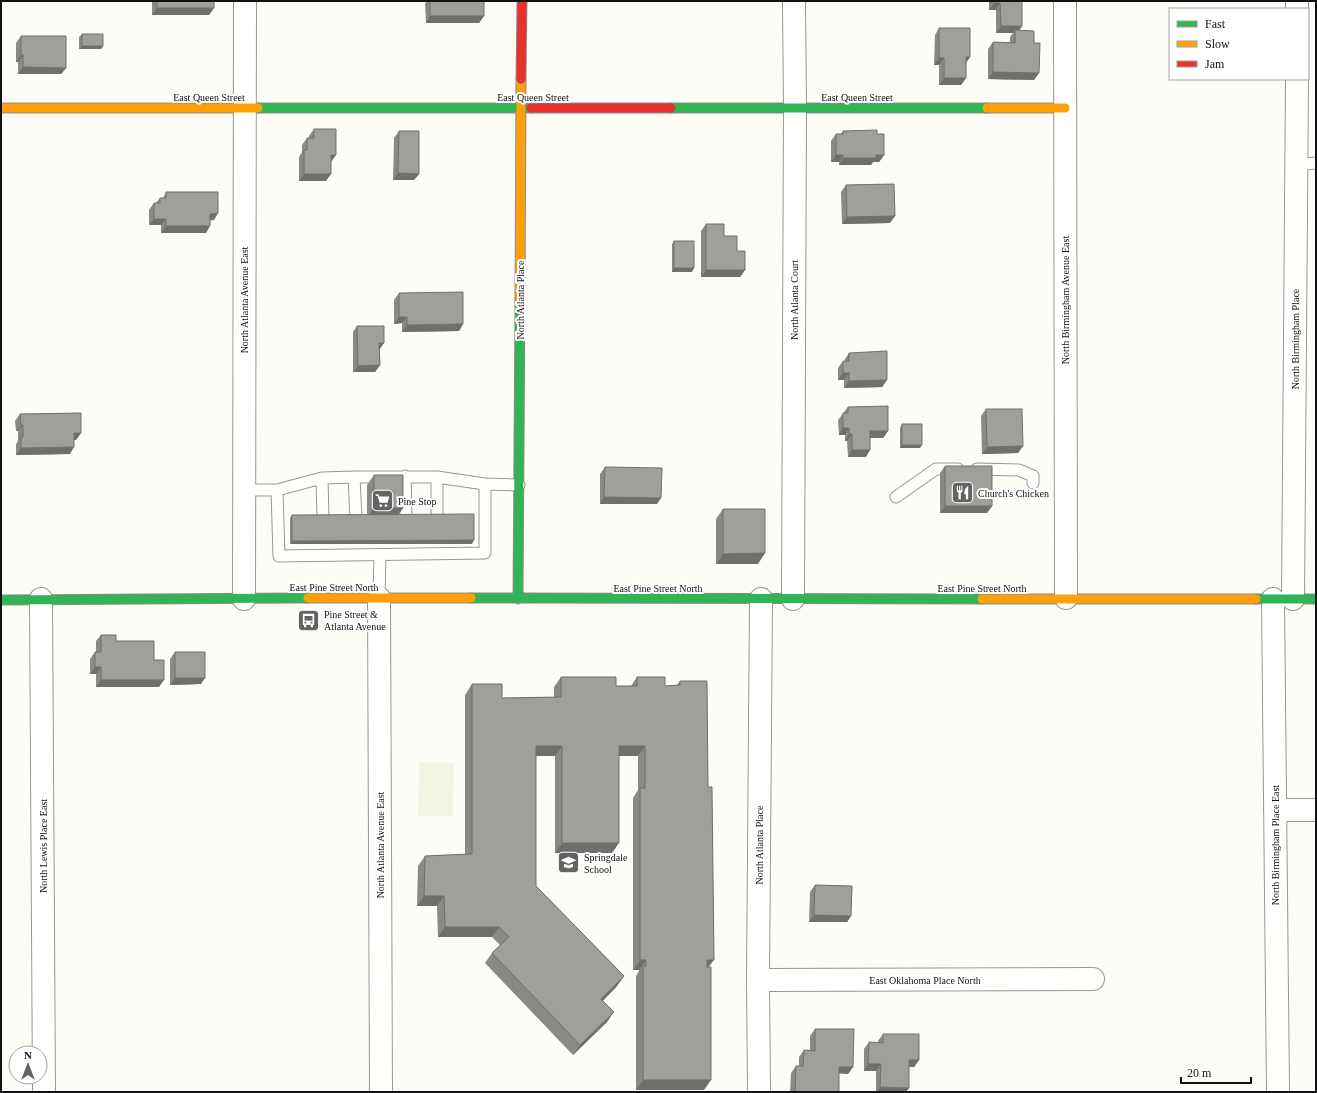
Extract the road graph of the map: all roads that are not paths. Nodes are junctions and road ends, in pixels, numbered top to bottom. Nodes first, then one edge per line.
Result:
1 (245, 1) edge
2 (522, 1) edge
3 (794, 1) edge
4 (1065, 1) edge
5 (1297, 80) edge
6 (1, 108) edge
7 (245, 108) junction
8 (521, 108) junction
9 (795, 108) junction
10 (1065, 108) junction
11 (1306, 164) edge
12 (405, 476) junction
13 (354, 477) junction
14 (437, 477) junction
15 (322, 478) junction
16 (1033, 483) dead end
17 (485, 484) junction
18 (519, 485) junction
19 (244, 490) junction
20 (277, 490) junction
21 (896, 498) dead end
22 (323, 518) edge
23 (356, 518) edge
24 (406, 518) edge
25 (437, 518) edge
26 (380, 555) junction
27 (379, 598) junction
28 (1066, 598) junction
29 (244, 599) junction
30 (518, 599) junction
31 (761, 599) junction
32 (793, 599) junction
33 (1283, 599) junction
34 (1316, 599) edge
35 (1, 600) edge
36 (41, 600) junction
37 (1275, 810) junction
38 (1316, 810) edge
39 (1092, 979) dead end
40 (758, 980) junction
41 (44, 1092) edge
42 (381, 1092) edge
43 (759, 1092) edge
44 (1278, 1092) edge

1 - 7 street, North Atlanta Avenue East
2 - 8 street, North Atlanta Place
3 - 9 street, North Atlanta Court
4 - 10 street, North Birmingham Avenue East
5 - 11 street, North Birmingham Place
6 - 7 street, East Queen Street
7 - 8 street, East Queen Street
7 - 19 street, North Atlanta Avenue East
8 - 9 street, East Queen Street
8 - 18 street, North Atlanta Place
9 - 10 street, East Queen Street
9 - 32 street, North Atlanta Court
10 - 28 street, North Birmingham Avenue East
11 - 33 street, North Birmingham Place
12 - 13 lane
12 - 14 lane
12 - 24 lane
13 - 15 lane
13 - 23 lane
14 - 17 lane
14 - 25 lane
15 - 20 lane
15 - 22 lane
16 - 21 lane
17 - 18 lane
17 - 26 lane
18 - 30 street, North Atlanta Place
19 - 20 lane
19 - 29 street, North Atlanta Avenue East
20 - 26 lane
26 - 27 lane
27 - 29 street, East Pine Street North
27 - 30 street, East Pine Street North
27 - 42 street, North Atlanta Avenue East
28 - 32 street, East Pine Street North
28 - 33 street, East Pine Street North
29 - 36 street, East Pine Street North
30 - 31 street, East Pine Street North
31 - 32 street, East Pine Street North
31 - 40 street, North Atlanta Place
33 - 34 street, East Pine Street North
33 - 37 street, North Birmingham Place East
35 - 36 street, East Pine Street North
36 - 41 street, North Lewis Place East
37 - 38 street
37 - 44 street, North Birmingham Place East
39 - 40 street, East Oklahoma Place North
40 - 43 street, North Atlanta Place

